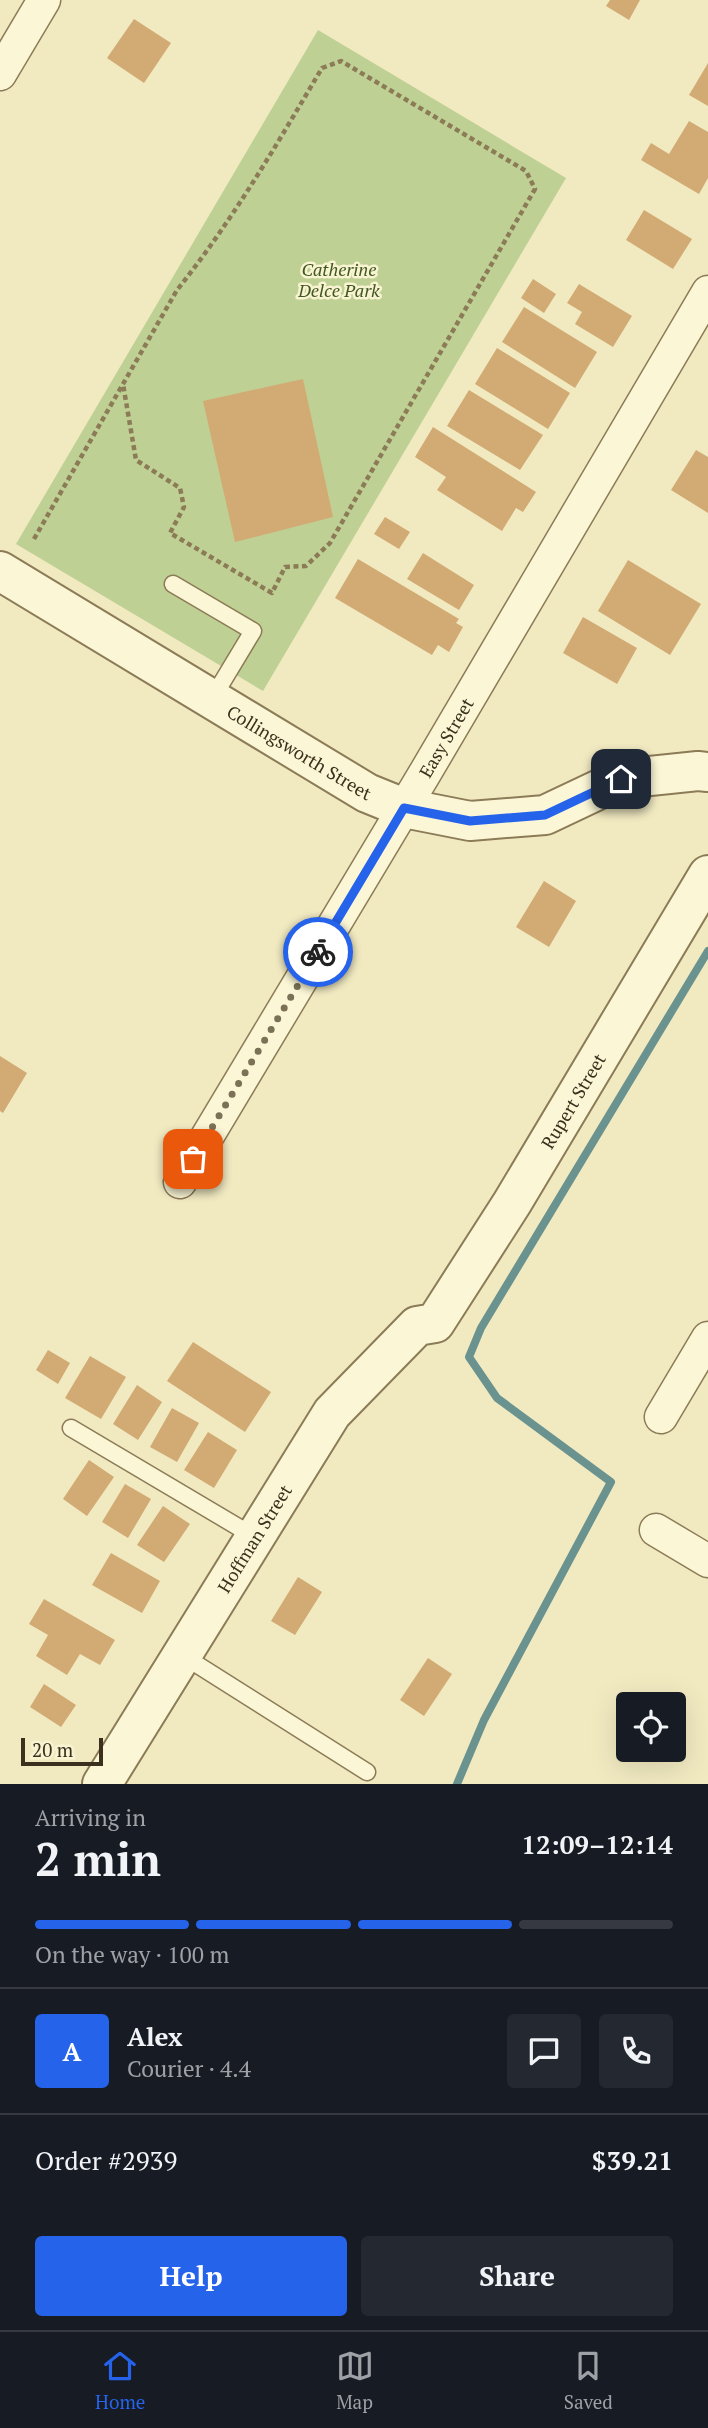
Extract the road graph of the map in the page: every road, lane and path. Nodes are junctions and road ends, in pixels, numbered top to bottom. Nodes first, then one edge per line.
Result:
1 (44, 0) edge
2 (0, 74) edge
3 (708, 292) edge
4 (123, 384) junction
5 (34, 539) dead end
6 (0, 571) edge
7 (173, 584) dead end
8 (212, 699) junction
9 (708, 772) edge
10 (404, 808) junction
11 (708, 875) edge
12 (180, 1182) dead end
13 (435, 1323) joint
14 (708, 1338) edge
15 (661, 1417) dead end
16 (71, 1428) dead end
17 (656, 1530) dead end
18 (255, 1537) junction
19 (708, 1562) edge
20 (182, 1655) junction
21 (367, 1772) dead end
22 (102, 1784) edge

1 - 2 street
3 - 10 street, Easy Street
4 - 4 path
4 - 5 path
6 - 8 street, Collingsworth Street
7 - 8 lane
8 - 10 street, Collingsworth Street
9 - 10 street, Collingsworth Street
10 - 12 street, Easy Street
11 - 13 street, Rupert Street
13 - 18 street, Hoffman Street
14 - 15 street
16 - 18 lane
17 - 19 street
18 - 20 street, Hoffman Street
20 - 21 lane
20 - 22 street, Hoffman Street

